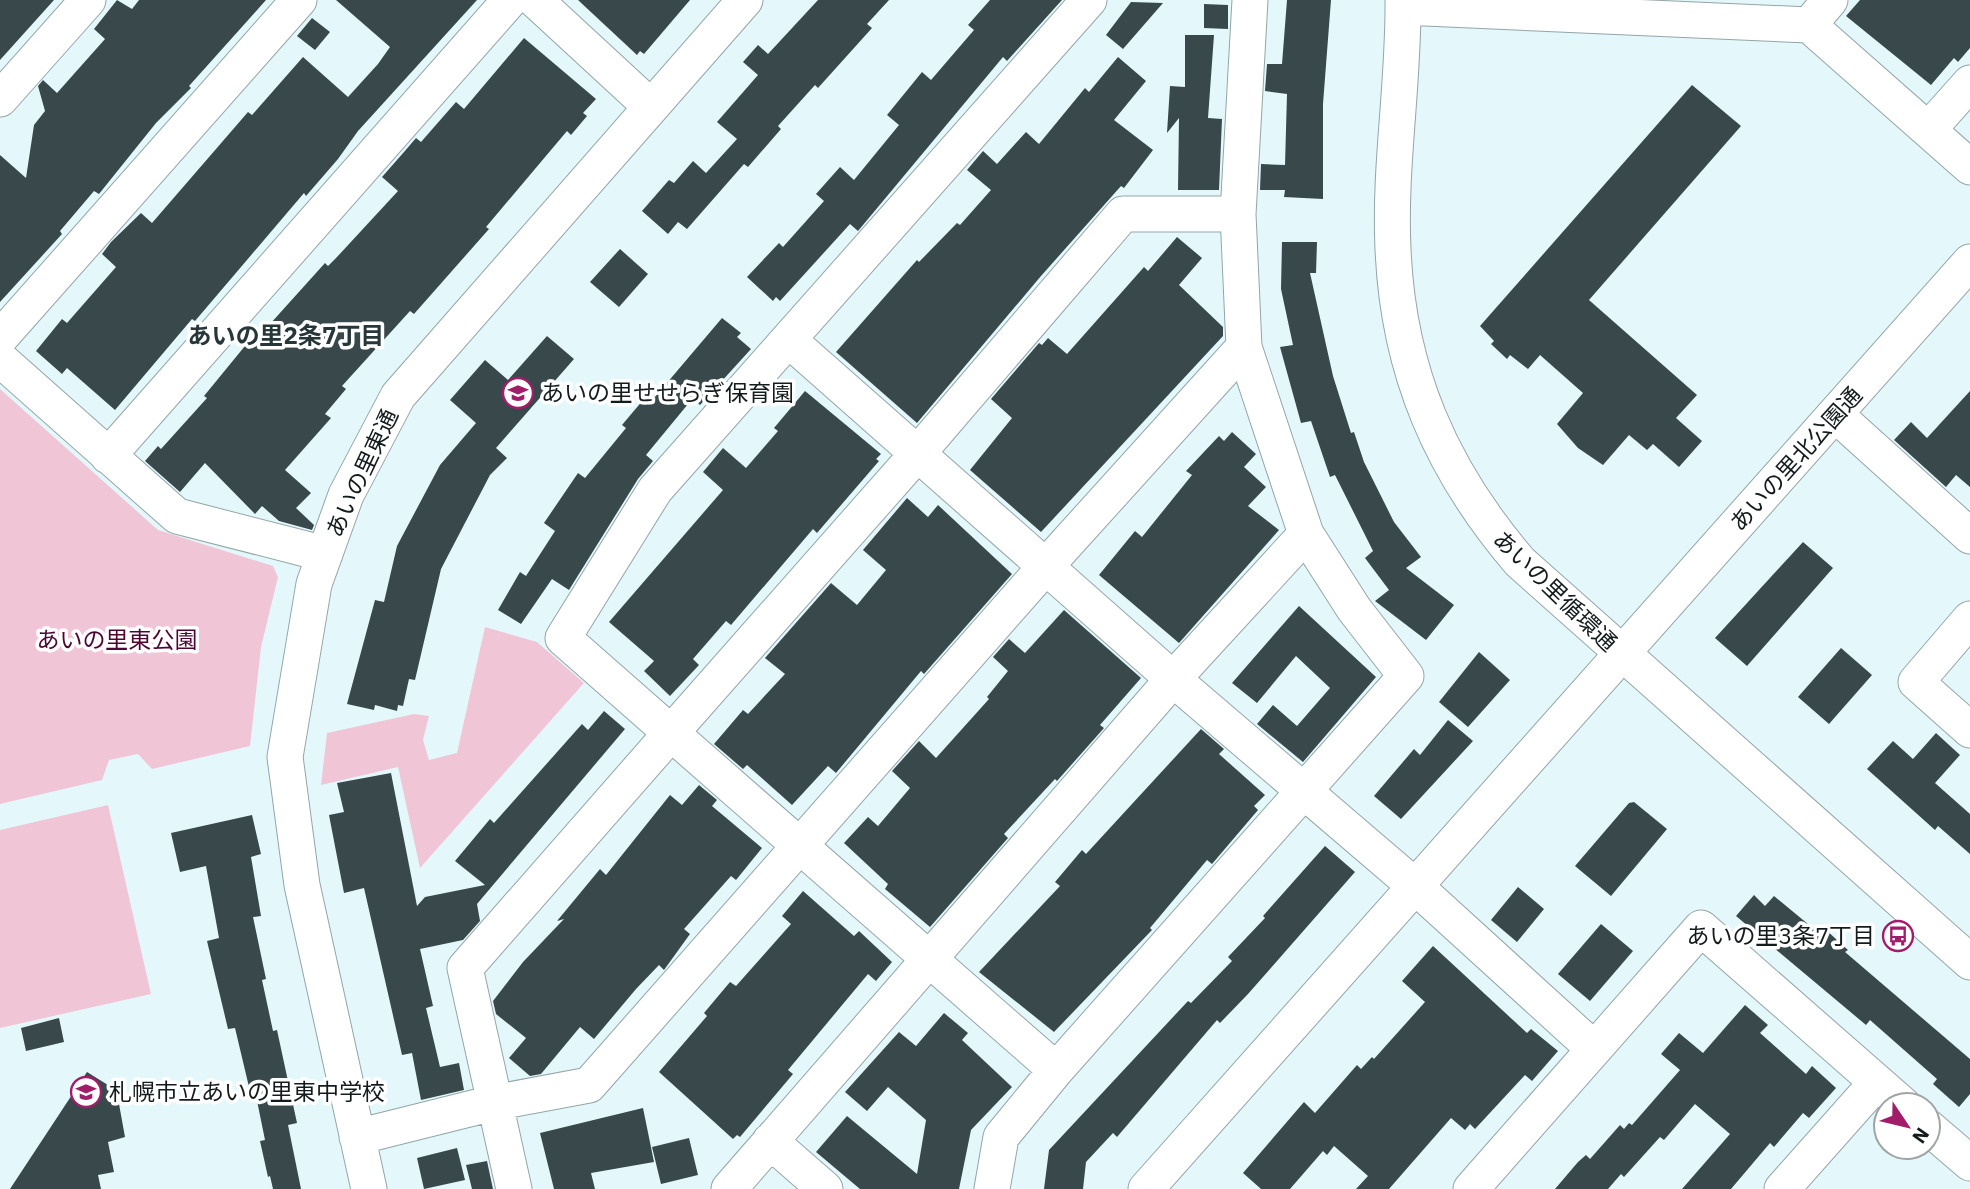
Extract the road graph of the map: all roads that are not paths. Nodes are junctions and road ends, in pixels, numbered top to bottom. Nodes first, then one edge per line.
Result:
1 (88, 0) edge
2 (299, 0) edge
3 (510, 0) edge
4 (535, 0) edge
5 (745, 0) edge
6 (1089, 0) edge
7 (1250, 0) edge
8 (1404, 3) edge
9 (1552, 7) edge
10 (1819, 12) edge
11 (1970, 83) edge
12 (0, 99) edge
13 (651, 107) junction
14 (1929, 129) junction
15 (1970, 167) edge
16 (1238, 214) junction
17 (1970, 262) edge
18 (0, 338) edge
19 (790, 341) junction
20 (1244, 347) junction
21 (0, 359) edge
22 (1836, 415) junction
23 (918, 453) junction
24 (108, 456) junction
25 (1306, 534) junction
26 (1970, 536) edge
27 (325, 554) junction
28 (1046, 566) junction
29 (1970, 619) edge
30 (1622, 656) junction
31 (1173, 679) junction
32 (1970, 730) edge
33 (671, 733) junction
34 (1304, 793) junction
35 (799, 846) junction
36 (1416, 887) junction
37 (927, 959) junction
38 (1970, 962) edge
39 (1594, 1049) junction
40 (1056, 1069) junction
41 (1877, 1082) junction
42 (1887, 1091) edge
43 (493, 1103) junction
44 (357, 1137) junction
45 (1942, 1138) edge
46 (770, 1141) junction
47 (1970, 1163) edge
48 (369, 1189) edge
49 (514, 1189) edge
50 (729, 1189) edge
51 (825, 1189) edge
52 (992, 1189) edge
53 (1146, 1189) edge
54 (1471, 1189) edge
55 (1782, 1189) edge

1 - 12 street
2 - 18 street
3 - 24 street
4 - 13 street
5 - 13 street, あいの里東通
6 - 19 street
7 - 16 street
8 - 9 street
8 - 30 street, あいの里循環通
9 - 10 street
10 - 14 street
11 - 14 street
13 - 27 street, あいの里東通
14 - 15 street
16 - 20 street
16 - 23 street
17 - 22 street, あいの里北公園通
19 - 23 street
19 - 33 street
20 - 25 street
20 - 28 street
21 - 24 street
22 - 26 street
22 - 30 street, あいの里北公園通
23 - 28 street
23 - 33 street
24 - 27 street
25 - 31 street
25 - 34 street
27 - 44 street, あいの里東通
28 - 31 street
28 - 35 street
29 - 32 street
30 - 36 street, あいの里北公園通
30 - 38 street, あいの里循環通
31 - 34 street
31 - 37 street
33 - 35 street
33 - 43 street
34 - 36 street
34 - 40 street
35 - 37 street
35 - 43 street
36 - 39 street
36 - 53 street, あいの里北公園通
37 - 40 street
37 - 46 street
39 - 41 street
39 - 54 street
40 - 52 street
41 - 42 street
41 - 55 street
43 - 44 street
43 - 49 street
44 - 48 street, あいの里東通
45 - 47 street
46 - 50 street
46 - 51 street

